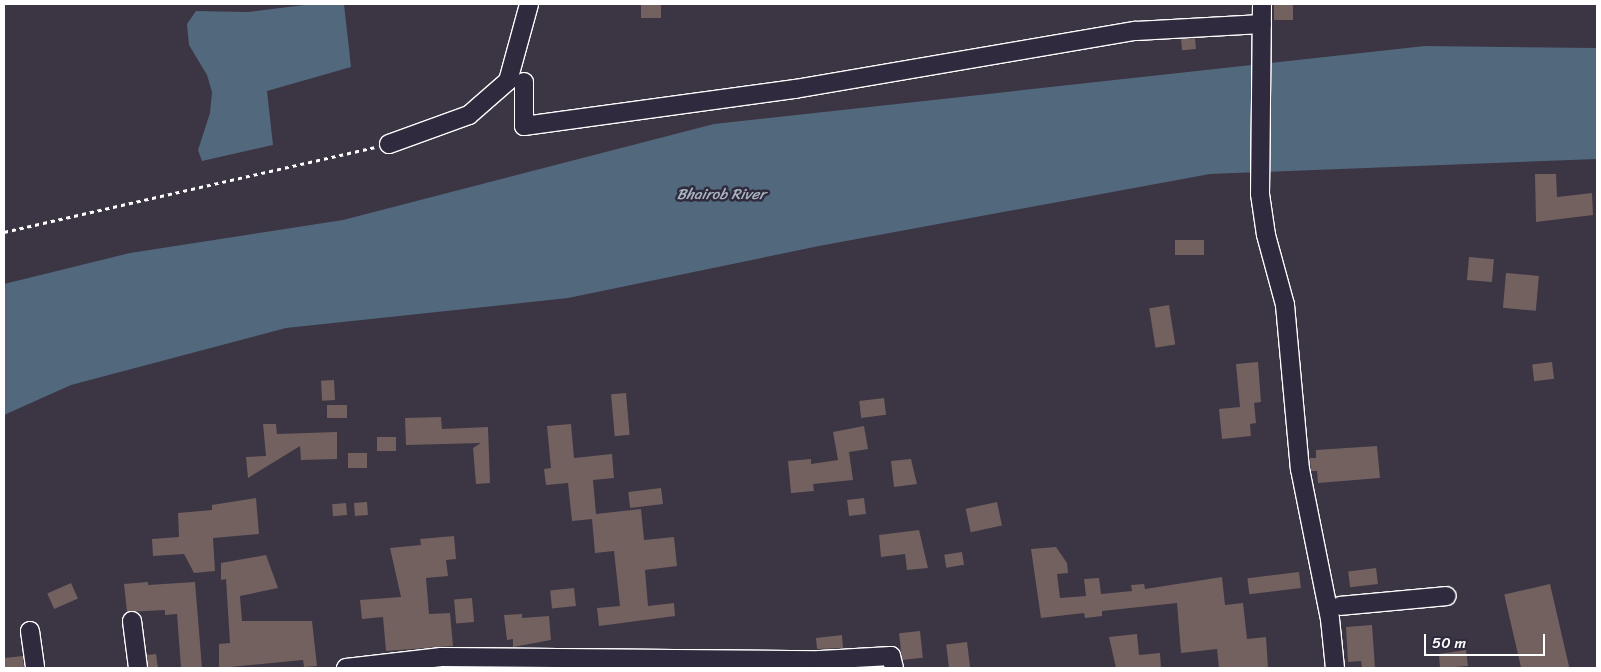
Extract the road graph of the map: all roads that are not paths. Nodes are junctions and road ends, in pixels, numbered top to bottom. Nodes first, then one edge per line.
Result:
1 (529, 4) edge
2 (1262, 4) edge
3 (1262, 24) junction
4 (524, 82) dead end
5 (389, 144) road end
6 (1447, 596) dead end
7 (1340, 606) dead end
8 (132, 622) dead end
9 (30, 631) dead end
10 (441, 662) edge
11 (820, 664) edge
12 (36, 668) edge
13 (138, 668) edge
14 (346, 668) edge
15 (894, 668) edge
16 (1335, 668) edge

1 - 5 street
2 - 3 street
3 - 4 street
3 - 16 street
6 - 7 street
8 - 13 street
9 - 12 street
10 - 11 street
10 - 14 street
11 - 15 street

